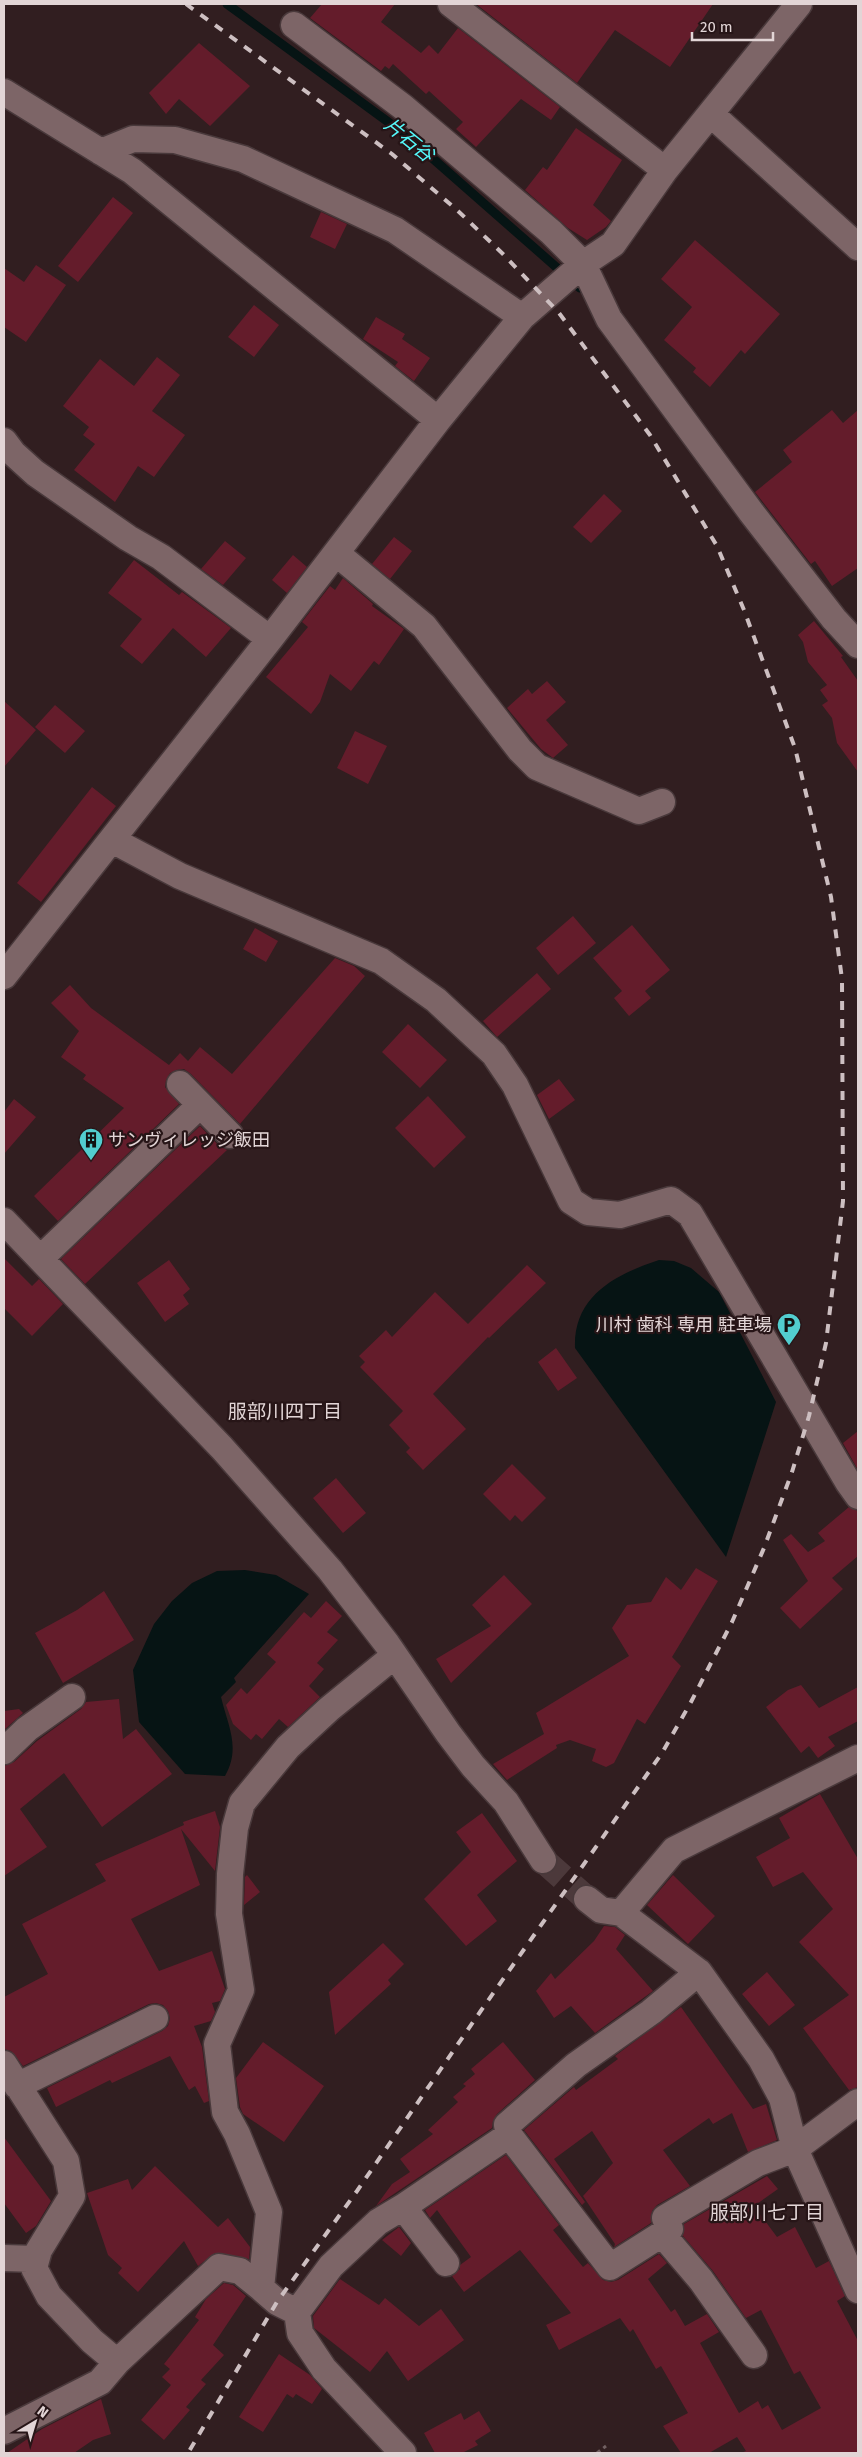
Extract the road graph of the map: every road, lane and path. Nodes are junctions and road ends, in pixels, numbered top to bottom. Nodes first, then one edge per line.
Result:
1 (451, 4) edge
2 (799, 4) edge
3 (294, 25) dead end
4 (4, 92) edge
5 (712, 115) junction
6 (101, 152) junction
7 (665, 170) junction
8 (858, 247) edge
9 (583, 264) junction
10 (522, 317) junction
11 (438, 420) junction
12 (4, 441) edge
13 (336, 553) junction
14 (270, 639) junction
15 (858, 644) edge
16 (662, 802) dead end
17 (112, 840) junction
18 (4, 976) edge
19 (180, 1084) dead end
20 (200, 1105) junction
21 (230, 1135) dead end
22 (4, 1221) edge
23 (41, 1258) junction
24 (858, 1496) edge
25 (394, 1656) junction
26 (72, 1696) dead end
27 (4, 1751) edge
28 (858, 1758) edge
29 (543, 1860) tunnel mouth
30 (587, 1899) tunnel mouth
31 (621, 1913) junction
32 (699, 1972) junction
33 (155, 2018) dead end
34 (4, 2064) edge
35 (17, 2086) junction
36 (858, 2102) edge
37 (509, 2135) junction
38 (795, 2149) junction
39 (403, 2207) junction
40 (662, 2234) junction
41 (4, 2258) edge
42 (36, 2259) junction
43 (446, 2263) dead end
44 (261, 2288) junction
45 (858, 2290) edge
46 (297, 2312) junction
47 (754, 2355) dead end
48 (117, 2362) junction
49 (4, 2431) edge
50 (606, 2446) dead end
51 (403, 2453) edge
52 (597, 2453) edge

1 - 7 street
2 - 5 street
3 - 9 street
4 - 6 street
5 - 7 street
5 - 8 street
6 - 10 street
6 - 11 street
7 - 9 street
9 - 10 street
9 - 15 street
10 - 11 street
11 - 13 street
12 - 14 street
13 - 14 street
13 - 16 street
14 - 17 street
17 - 18 street
17 - 24 street
19 - 20 street
20 - 21 street
20 - 23 street
22 - 23 street
23 - 25 street
25 - 29 street
25 - 44 street
26 - 27 street
28 - 31 street
30 - 31 street
31 - 32 street
32 - 37 street
32 - 38 street
33 - 35 street
34 - 35 street
35 - 42 street
36 - 38 street
37 - 39 street
37 - 40 street
38 - 40 street
38 - 45 street
39 - 43 street
39 - 46 street
40 - 47 street
41 - 42 street
42 - 48 street
44 - 46 street
44 - 48 street
46 - 51 street
48 - 49 street
50 - 52 path

